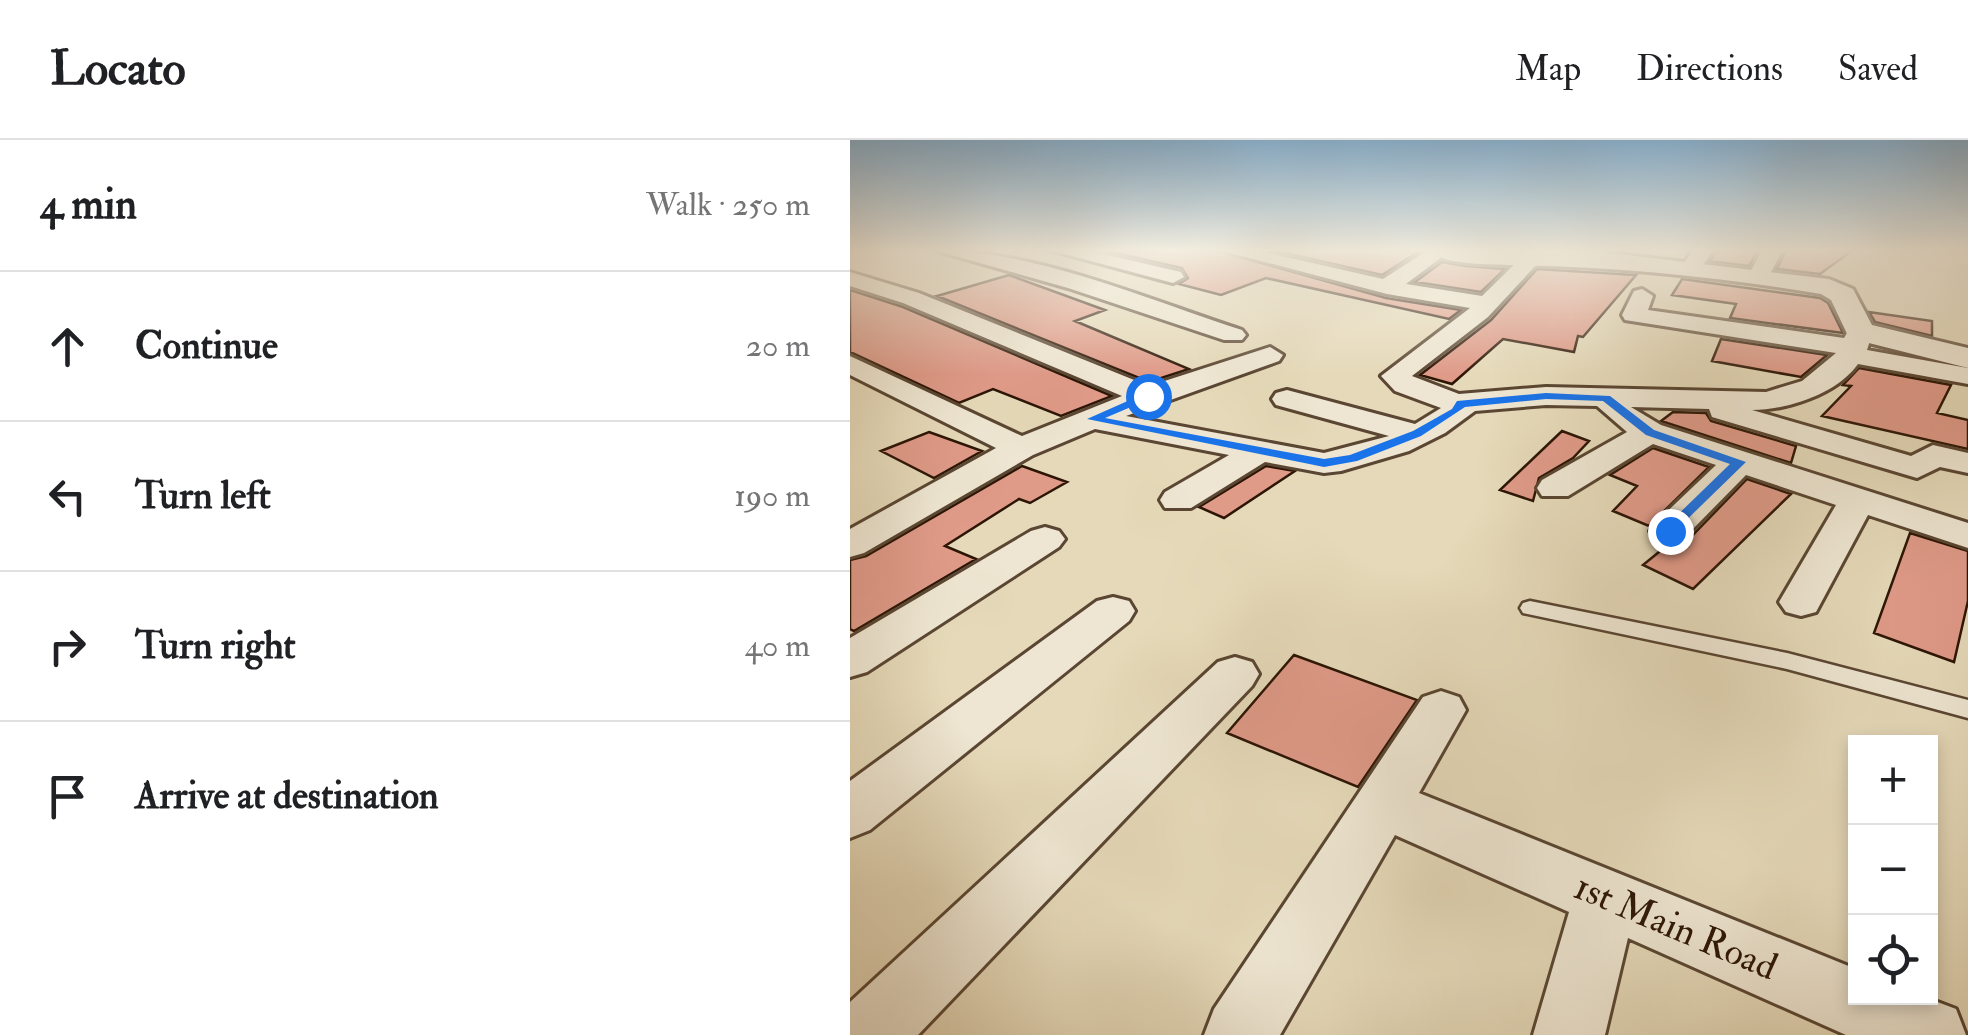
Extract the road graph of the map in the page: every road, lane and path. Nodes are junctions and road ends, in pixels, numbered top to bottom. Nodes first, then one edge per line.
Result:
1 (890, 292) edge
2 (1105, 292) edge
3 (1415, 292) edge
4 (1500, 292) edge
5 (1839, 292) edge
6 (1642, 296) dead end
7 (1488, 304) junction
8 (1744, 332) junction
9 (1232, 335) dead end
10 (1855, 345) junction
11 (1270, 355) dead end
12 (1965, 359) edge
13 (850, 364) edge
14 (1148, 396) junction
15 (1606, 398) junction
16 (1287, 399) dead end
17 (1702, 400) junction
18 (1462, 404) junction
19 (1963, 408) dead end
20 (1092, 419) junction
21 (1650, 432) junction
22 (1417, 434) junction
23 (1021, 448) junction
24 (1261, 450) junction
25 (1739, 462) junction
26 (1968, 463) edge
27 (1555, 488) dead end
28 (1178, 500) dead end
29 (1856, 502) junction
30 (1670, 531) dead end
31 (1968, 536) edge
32 (1044, 539) dead end
33 (850, 545) edge
34 (1801, 602) dead end
35 (1530, 608) dead end
36 (1113, 611) dead end
37 (850, 660) edge
38 (1235, 674) dead end
39 (1442, 710) dead end
40 (1968, 710) edge
41 (850, 812) edge
42 (1402, 812) junction
43 (1606, 896) junction
44 (1916, 1032) edge
45 (868, 1035) edge
46 (1240, 1035) edge
47 (1569, 1035) edge

1 - 14 street
2 - 9 street
3 - 7 street
4 - 7 street
5 - 10 street
6 - 8 street
7 - 18 street
8 - 10 street
8 - 17 street
10 - 12 street
10 - 17 street
11 - 14 street
12 - 19 street
13 - 23 street
14 - 20 street
15 - 17 street
15 - 18 street
15 - 21 street
16 - 22 street
17 - 26 street
18 - 22 street
20 - 23 street
20 - 24 street
21 - 25 street
21 - 27 street
22 - 24 street
23 - 33 street
24 - 28 street
25 - 29 street
25 - 30 street
29 - 31 street
29 - 34 street
32 - 37 street
35 - 40 lane
36 - 41 street
38 - 45 street
39 - 42 street
42 - 43 street, 1st Main Road
42 - 46 street
43 - 44 street, 1st Main Road
43 - 47 street

